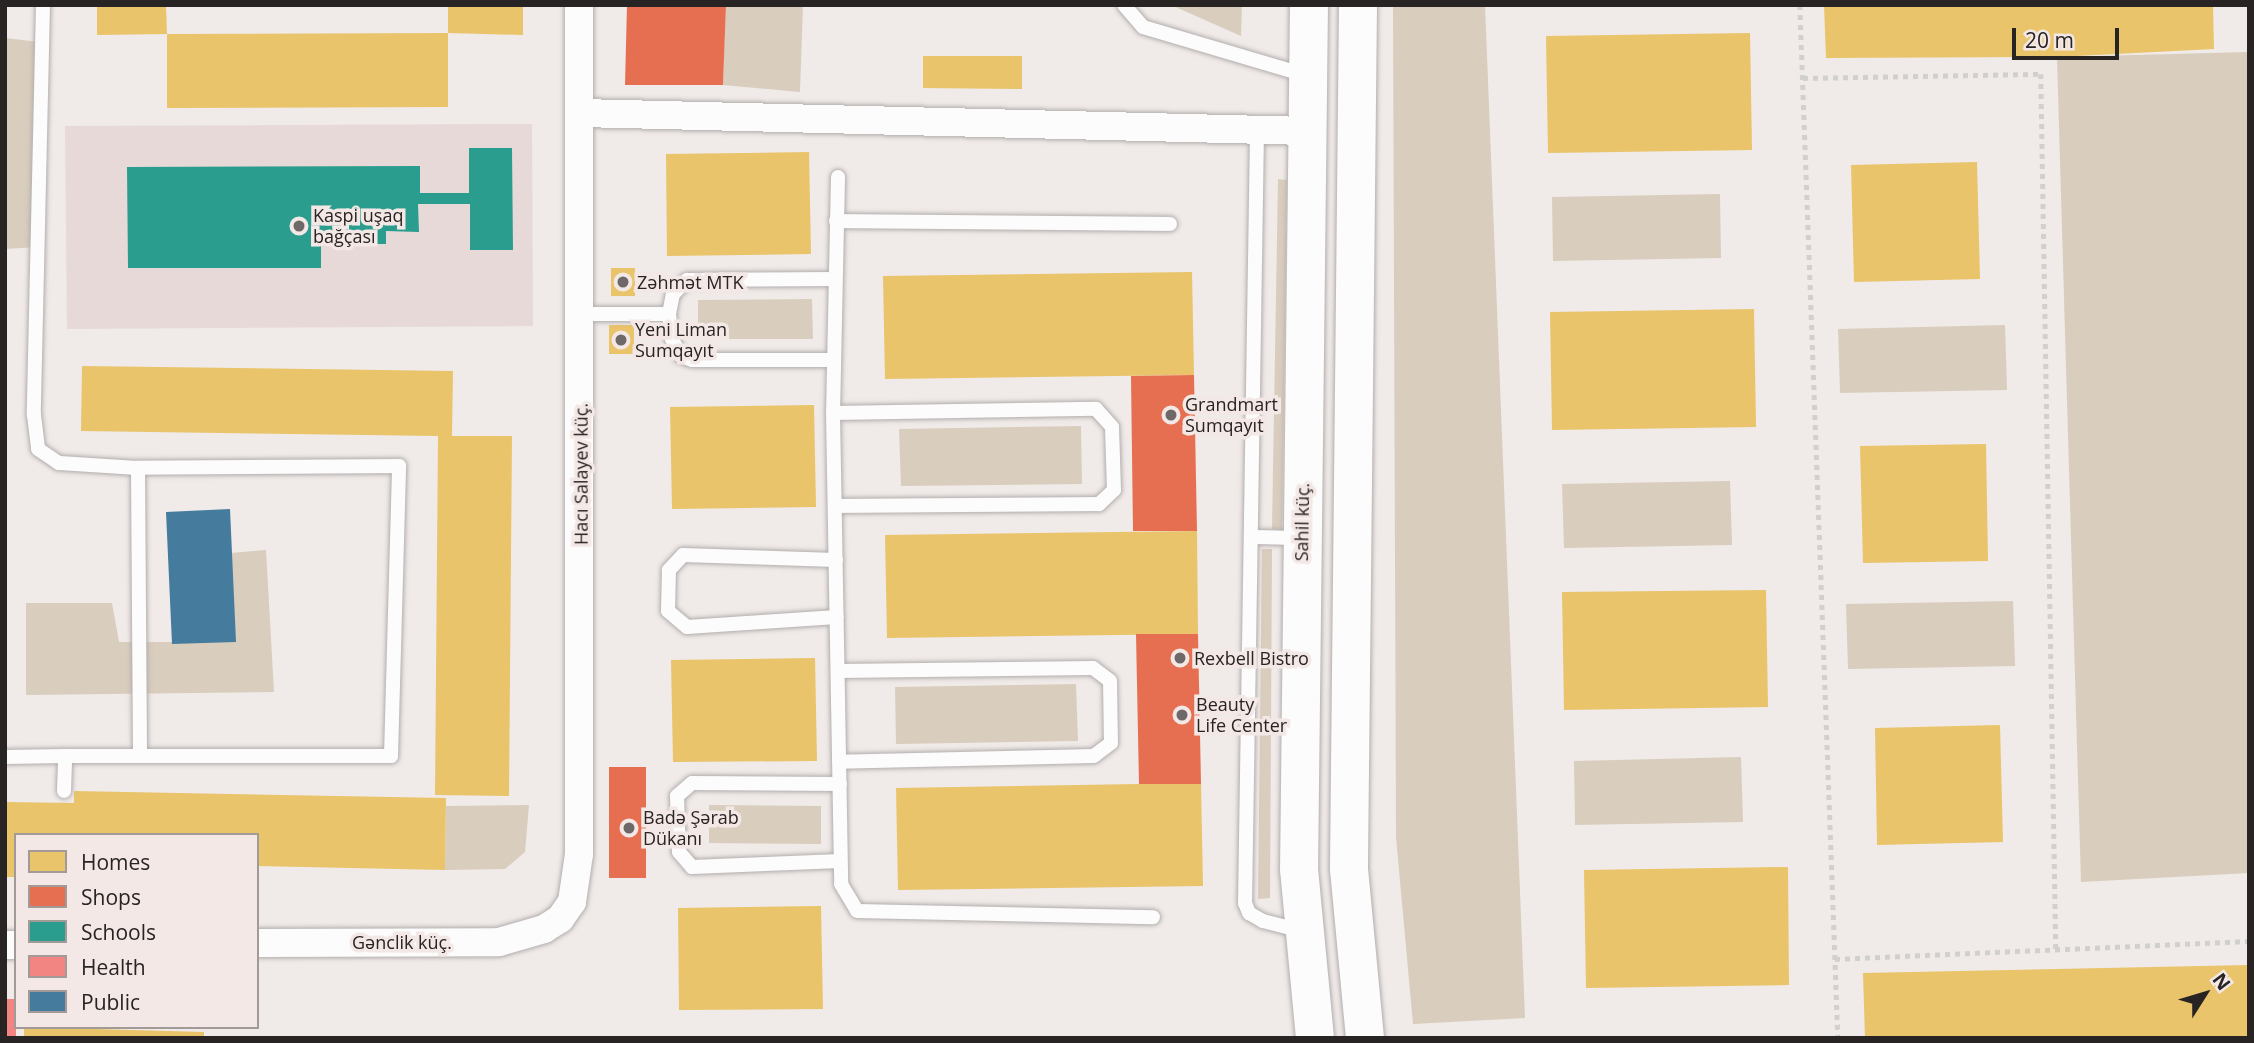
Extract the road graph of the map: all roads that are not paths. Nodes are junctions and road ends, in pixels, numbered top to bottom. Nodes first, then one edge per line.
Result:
1 (43, 5) edge
2 (579, 5) edge
3 (1124, 5) edge
4 (1309, 5) edge
5 (1359, 5) edge
6 (1308, 76) junction
7 (581, 113) junction
8 (1307, 131) junction
9 (1257, 132) junction
10 (838, 177) dead end
11 (836, 221) junction
12 (1170, 224) dead end
13 (835, 279) junction
14 (582, 314) junction
15 (669, 314) junction
16 (834, 360) junction
17 (833, 413) junction
18 (138, 468) junction
19 (835, 506) junction
20 (1252, 537) junction
21 (1302, 538) junction
22 (836, 560) junction
23 (837, 617) junction
24 (838, 671) junction
25 (65, 756) junction
26 (140, 756) junction
27 (5, 757) edge
28 (839, 762) junction
29 (840, 785) junction
30 (64, 791) dead end
31 (840, 861) junction
32 (1153, 917) dead end
33 (544, 929) joint
34 (1303, 931) junction
35 (259, 943) edge
36 (1315, 1038) edge
37 (1365, 1038) edge

1 - 18 lane
2 - 7 street, Hacı Salayev küç.
3 - 6 lane
4 - 6 main road, Sahil küç.
5 - 37 main road
6 - 8 main road, Sahil küç.
7 - 9 street
7 - 14 street, Hacı Salayev küç.
8 - 9 street
8 - 21 main road, Sahil küç.
9 - 20 lane
10 - 11 lane
11 - 12 lane
11 - 13 lane
13 - 15 lane
13 - 16 lane
14 - 15 lane
14 - 33 street, Hacı Salayev küç.
15 - 16 lane
16 - 17 lane
17 - 19 lane
17 - 19 lane
18 - 26 lane
18 - 26 lane
19 - 22 lane
20 - 21 lane
20 - 34 lane
21 - 34 main road, Sahil küç.
22 - 23 lane
22 - 23 lane
23 - 24 lane
24 - 28 lane
24 - 28 lane
25 - 26 lane
25 - 27 lane
25 - 30 lane
28 - 29 lane
29 - 31 lane
29 - 31 lane
31 - 32 lane
33 - 35 street, Gənclik küç.
34 - 36 main road, Sahil küç.

